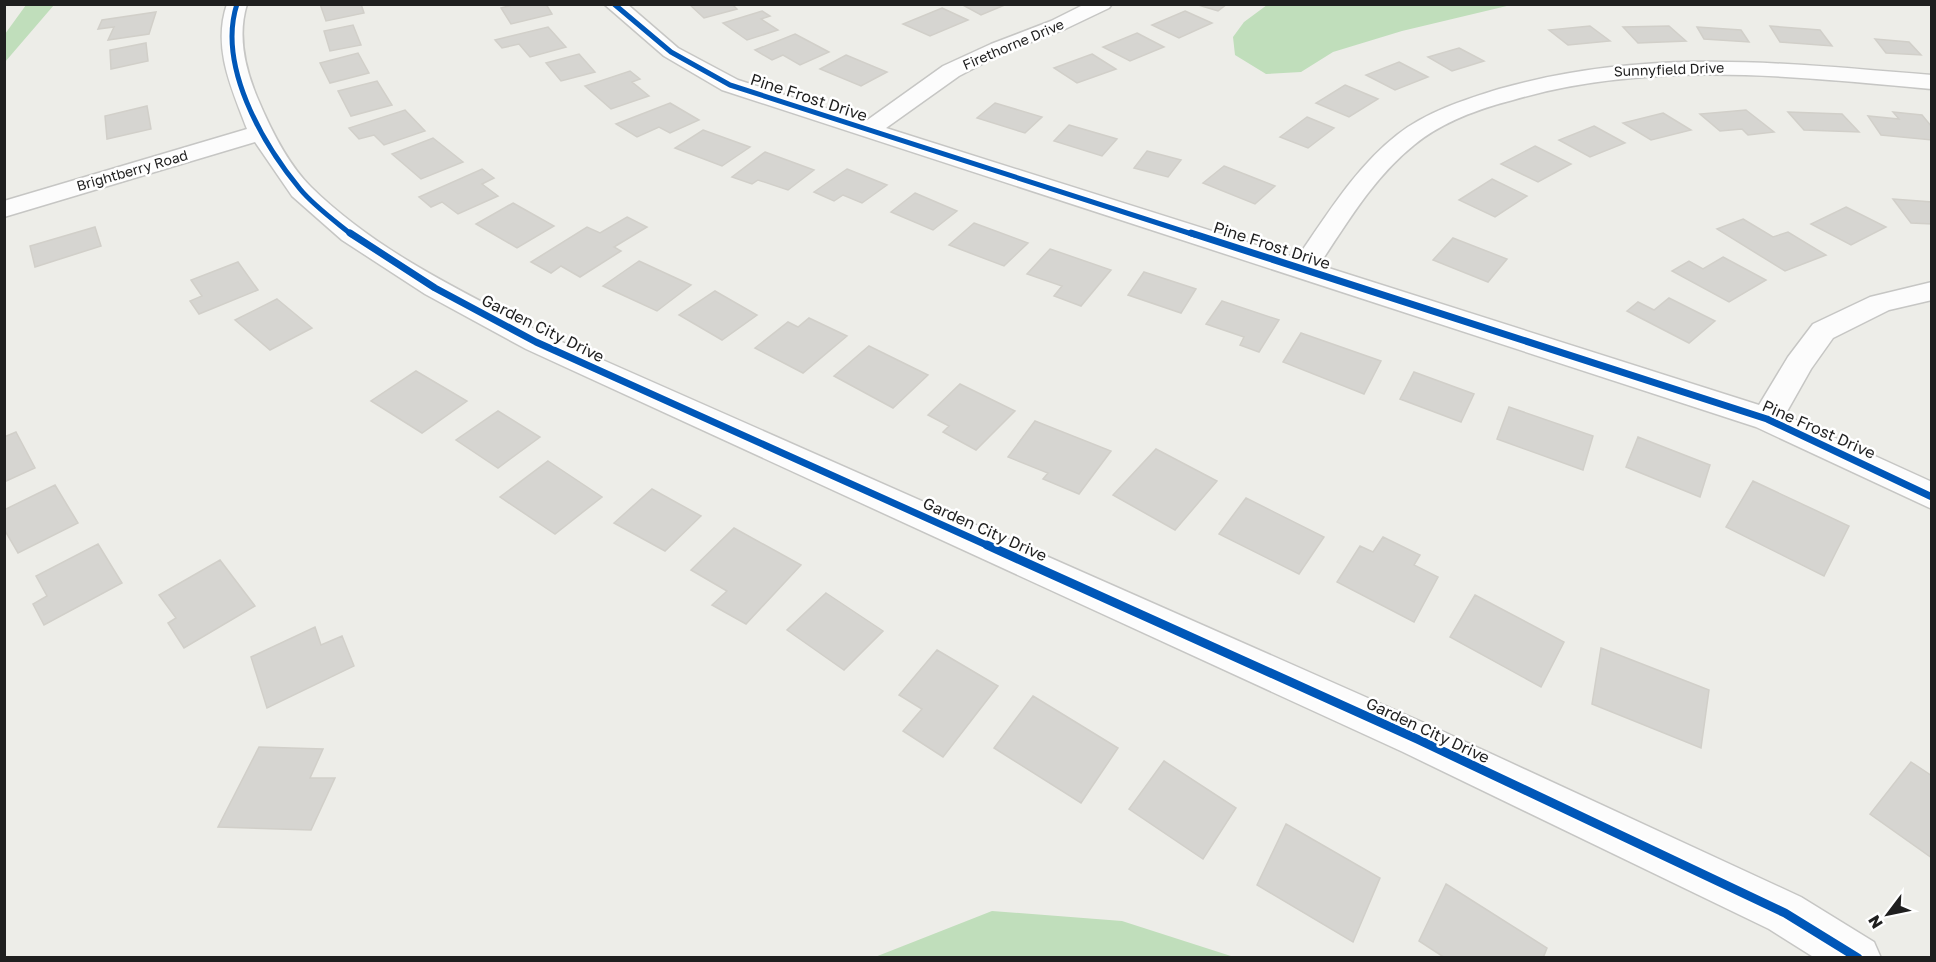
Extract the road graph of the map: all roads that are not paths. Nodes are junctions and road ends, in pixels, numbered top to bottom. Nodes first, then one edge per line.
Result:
1 (237, 4) edge
2 (614, 4) edge
3 (1102, 4) edge
4 (1932, 82) edge
5 (867, 130) junction
6 (260, 133) junction
7 (4, 209) edge
8 (1303, 269) junction
9 (1932, 291) edge
10 (1767, 419) junction
11 (1932, 497) edge
12 (1858, 957) edge

1 - 6 street, Garden City Drive
2 - 5 street, Pine Frost Drive
3 - 5 street, Firethorne Drive
4 - 8 street, Sunnyfield Drive
5 - 8 street, Pine Frost Drive
6 - 7 street, Brightberry Road
6 - 12 street, Garden City Drive
8 - 10 street, Pine Frost Drive
9 - 10 street
10 - 11 street, Pine Frost Drive

